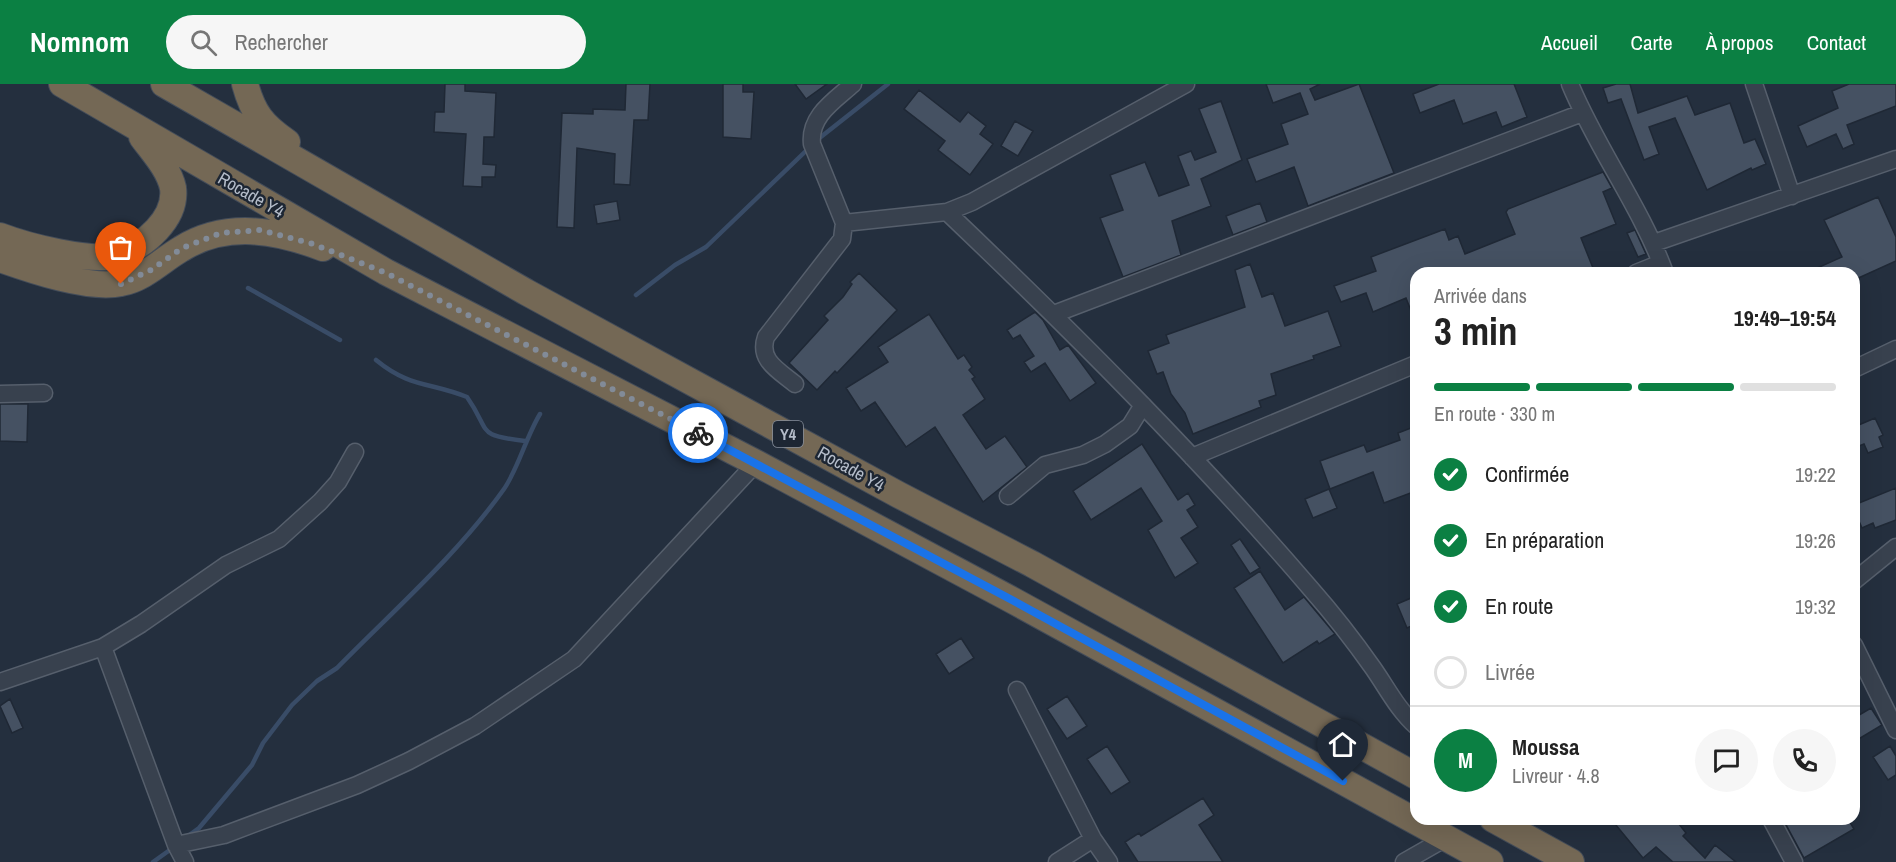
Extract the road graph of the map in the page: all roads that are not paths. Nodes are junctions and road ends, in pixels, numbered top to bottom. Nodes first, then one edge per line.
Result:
1 (62, 84) edge
2 (164, 84) edge
3 (245, 84) edge
4 (853, 84) edge
5 (1186, 84) edge
6 (1570, 84) edge
7 (1754, 84) edge
8 (1582, 113) junction
9 (134, 127) junction
10 (1896, 159) edge
11 (1792, 196) junction
12 (947, 212) junction
13 (391, 213) junction
14 (844, 223) junction
15 (0, 236) edge
16 (1654, 243) junction
17 (0, 259) edge
18 (1663, 267) edge
19 (386, 273) junction
20 (1054, 314) junction
21 (1896, 350) edge
22 (1410, 366) edge
23 (1860, 366) edge
24 (795, 384) dead end
25 (44, 393) dead end
26 (0, 394) edge
27 (1143, 405) junction
28 (356, 452) dead end
29 (1192, 457) junction
30 (756, 463) junction
31 (1008, 496) dead end
32 (1896, 547) edge
33 (1860, 576) edge
34 (103, 647) junction
35 (1860, 657) edge
36 (0, 682) edge
37 (1017, 690) dead end
38 (1410, 721) edge
39 (1896, 730) edge
40 (1410, 773) edge
41 (1410, 818) edge
42 (1422, 825) edge
43 (1504, 825) edge
44 (1774, 825) edge
45 (1446, 838) junction
46 (1093, 839) junction
47 (176, 845) junction
48 (185, 862) edge
49 (1057, 862) edge
50 (1109, 862) edge
51 (1405, 862) edge
52 (1490, 862) edge
53 (1571, 862) edge
54 (1794, 862) edge

1 - 9 highway, Rocade Y4 / Y4
2 - 13 highway, Rocade Y4 / Y4
3 - 13 highway
4 - 14 street
5 - 12 street
6 - 8 street
7 - 11 street
8 - 16 street
8 - 20 street
9 - 15 highway
9 - 19 highway, Rocade Y4 / Y4
10 - 11 street
11 - 16 street
12 - 14 street
12 - 20 street
13 - 40 highway, Rocade Y4 / Y4
14 - 24 street
16 - 18 street
17 - 19 highway
19 - 30 highway, Rocade Y4 / Y4
20 - 27 street
21 - 23 street
22 - 29 street
25 - 26 street
27 - 29 street
27 - 31 street
28 - 34 street
29 - 38 street
30 - 41 highway, Rocade Y4 / Y4
30 - 47 street
32 - 33 street
34 - 36 street
34 - 47 street
35 - 39 street
37 - 46 street
42 - 45 highway, Rocade Y4 / Y4
43 - 53 highway
44 - 54 street
45 - 51 street
45 - 52 highway, Rocade Y4 / Y4
46 - 49 street
46 - 50 street
47 - 48 street

